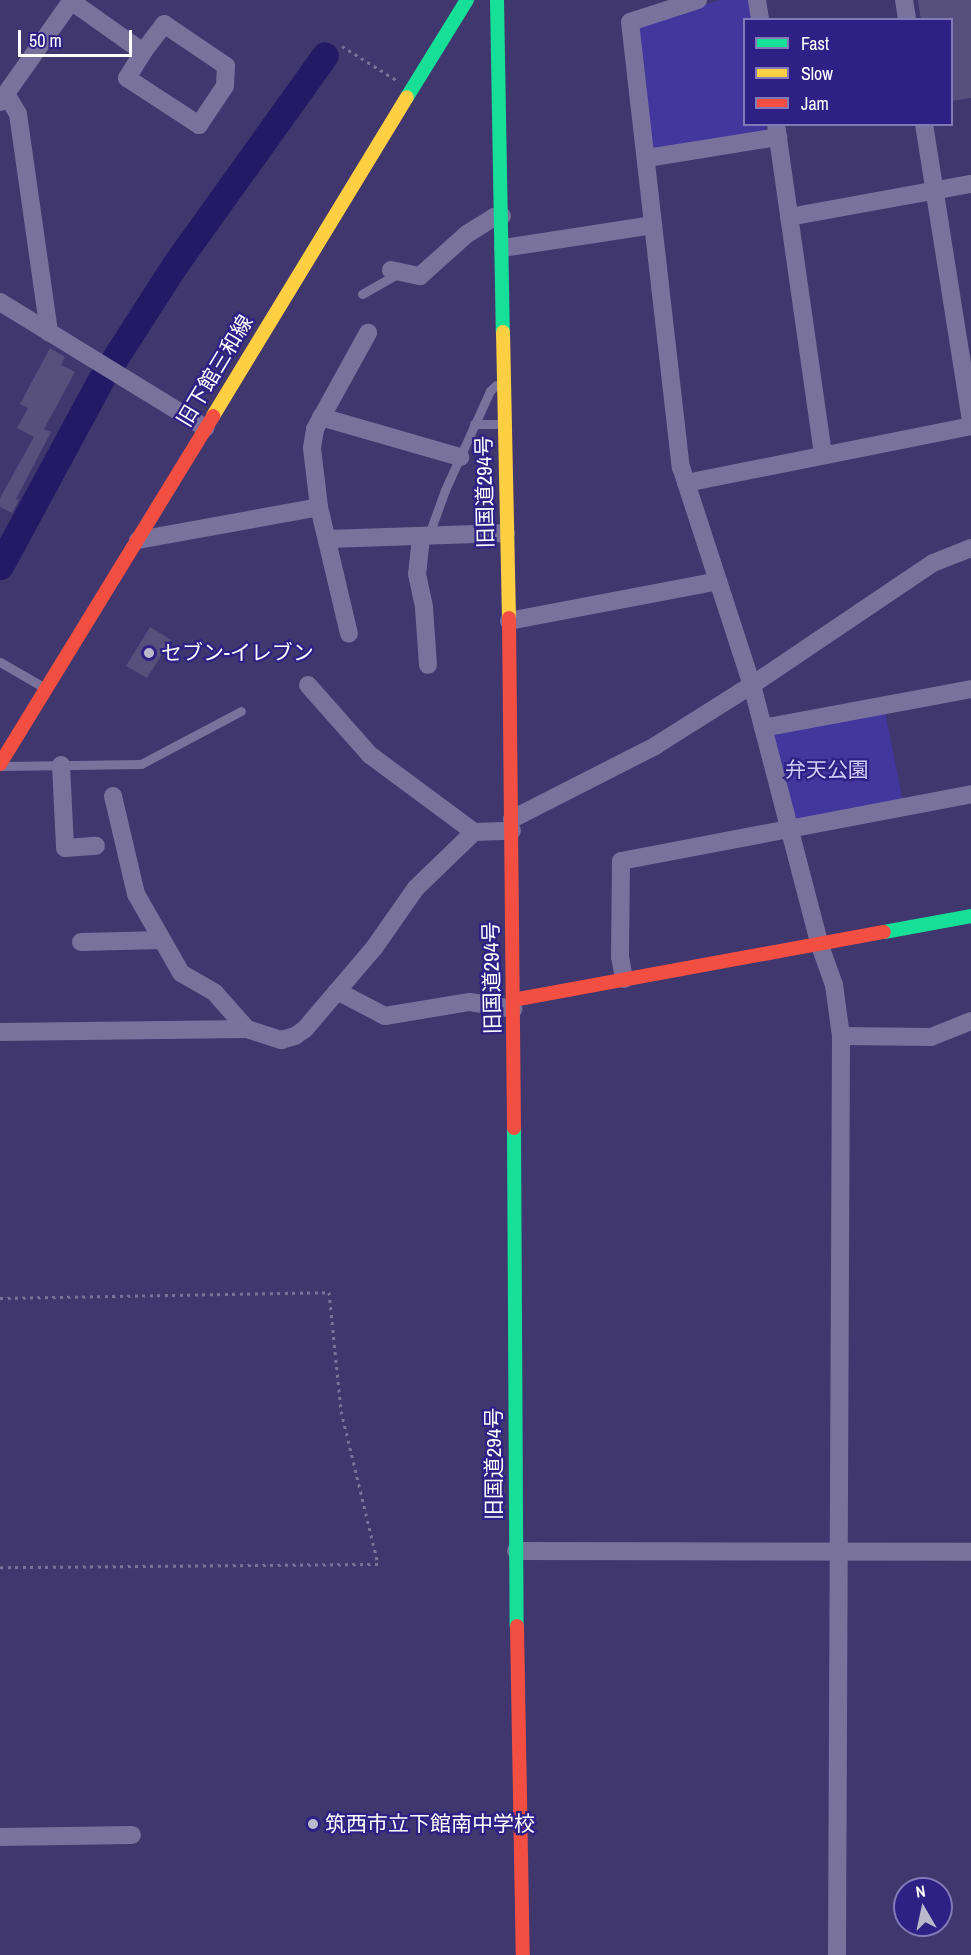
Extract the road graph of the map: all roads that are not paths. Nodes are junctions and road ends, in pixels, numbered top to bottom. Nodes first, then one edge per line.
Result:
1 (467, 0) edge
2 (497, 0) edge
3 (698, 0) edge
4 (757, 0) edge
5 (904, 0) edge
6 (72, 1) edge
7 (760, 18) edge
8 (907, 18) edge
9 (143, 52) junction
10 (3, 98) edge
11 (924, 126) edge
12 (777, 131) edge
13 (647, 158) junction
14 (971, 184) edge
15 (934, 191) junction
16 (502, 216) junction
17 (789, 217) junction
18 (653, 225) junction
19 (503, 248) junction
20 (396, 271) joint
21 (363, 294) dead end
22 (0, 302) edge
23 (50, 333) junction
24 (368, 333) dead end
25 (496, 385) dead end
26 (321, 417) junction
27 (971, 422) edge
28 (474, 424) junction
29 (496, 424) dead end
30 (971, 426) edge
31 (206, 428) junction
32 (823, 455) junction
33 (460, 457) junction
34 (686, 483) junction
35 (319, 507) junction
36 (506, 533) junction
37 (425, 537) junction
38 (327, 539) junction
39 (138, 540) junction
40 (971, 548) edge
41 (717, 581) junction
42 (508, 621) junction
43 (349, 634) dead end
44 (0, 662) edge
45 (428, 665) dead end
46 (308, 685) dead end
47 (752, 685) junction
48 (971, 688) edge
49 (47, 689) junction
50 (241, 711) dead end
51 (764, 728) junction
52 (0, 765) edge
53 (61, 765) junction
54 (971, 794) edge
55 (113, 796) dead end
56 (512, 825) junction
57 (790, 829) junction
58 (474, 832) junction
59 (96, 846) dead end
60 (971, 916) edge
61 (162, 940) junction
62 (81, 942) dead end
63 (819, 943) junction
64 (624, 979) junction
65 (337, 991) junction
66 (513, 1005) junction
67 (971, 1022) edge
68 (247, 1029) junction
69 (0, 1032) edge
70 (841, 1036) junction
71 (516, 1551) junction
72 (838, 1551) junction
73 (971, 1552) edge
74 (132, 1835) dead end
75 (0, 1837) edge
76 (523, 1955) edge
77 (837, 1955) edge

1 - 31 street, 旧下館三和線
2 - 16 street, 旧国道294号
3 - 13 street
4 - 7 street
5 - 8 street
6 - 9 street
6 - 10 street
9 - 9 street
10 - 23 street
11 - 15 street
12 - 13 street
12 - 17 street
13 - 18 street
14 - 15 street
15 - 17 street
15 - 27 street
16 - 19 street, 旧国道294号
16 - 20 street
17 - 32 street
18 - 19 street
18 - 34 street
19 - 36 street, 旧国道294号
20 - 21 lane
22 - 23 street
23 - 31 street
24 - 26 street
25 - 28 lane
26 - 33 street
26 - 35 street
28 - 29 lane
28 - 33 lane
30 - 32 street
31 - 39 street, 旧下館三和線
32 - 34 street
33 - 37 lane
34 - 41 street
35 - 38 street
35 - 39 street
36 - 37 street
36 - 42 street, 旧国道294号
37 - 38 street
37 - 45 street
38 - 43 street
39 - 49 street, 旧下館三和線
40 - 47 street
41 - 42 street
41 - 47 street
42 - 56 street, 旧国道294号
44 - 49 lane
46 - 58 street
47 - 51 street
47 - 56 street
48 - 51 street
49 - 52 street, 旧下館三和線
50 - 53 lane
51 - 57 street
52 - 53 lane
53 - 59 street
54 - 57 street
55 - 61 street
56 - 58 street
56 - 66 street, 旧国道294号
57 - 63 street
57 - 64 street
58 - 65 street
60 - 63 street
61 - 62 street
61 - 68 street
63 - 64 street
63 - 70 street
64 - 66 street
65 - 66 street
65 - 68 street
66 - 71 street, 旧国道294号
67 - 70 street
68 - 69 street
70 - 72 street
71 - 72 street
71 - 76 street, 旧国道294号
72 - 73 street
72 - 77 street
74 - 75 street

